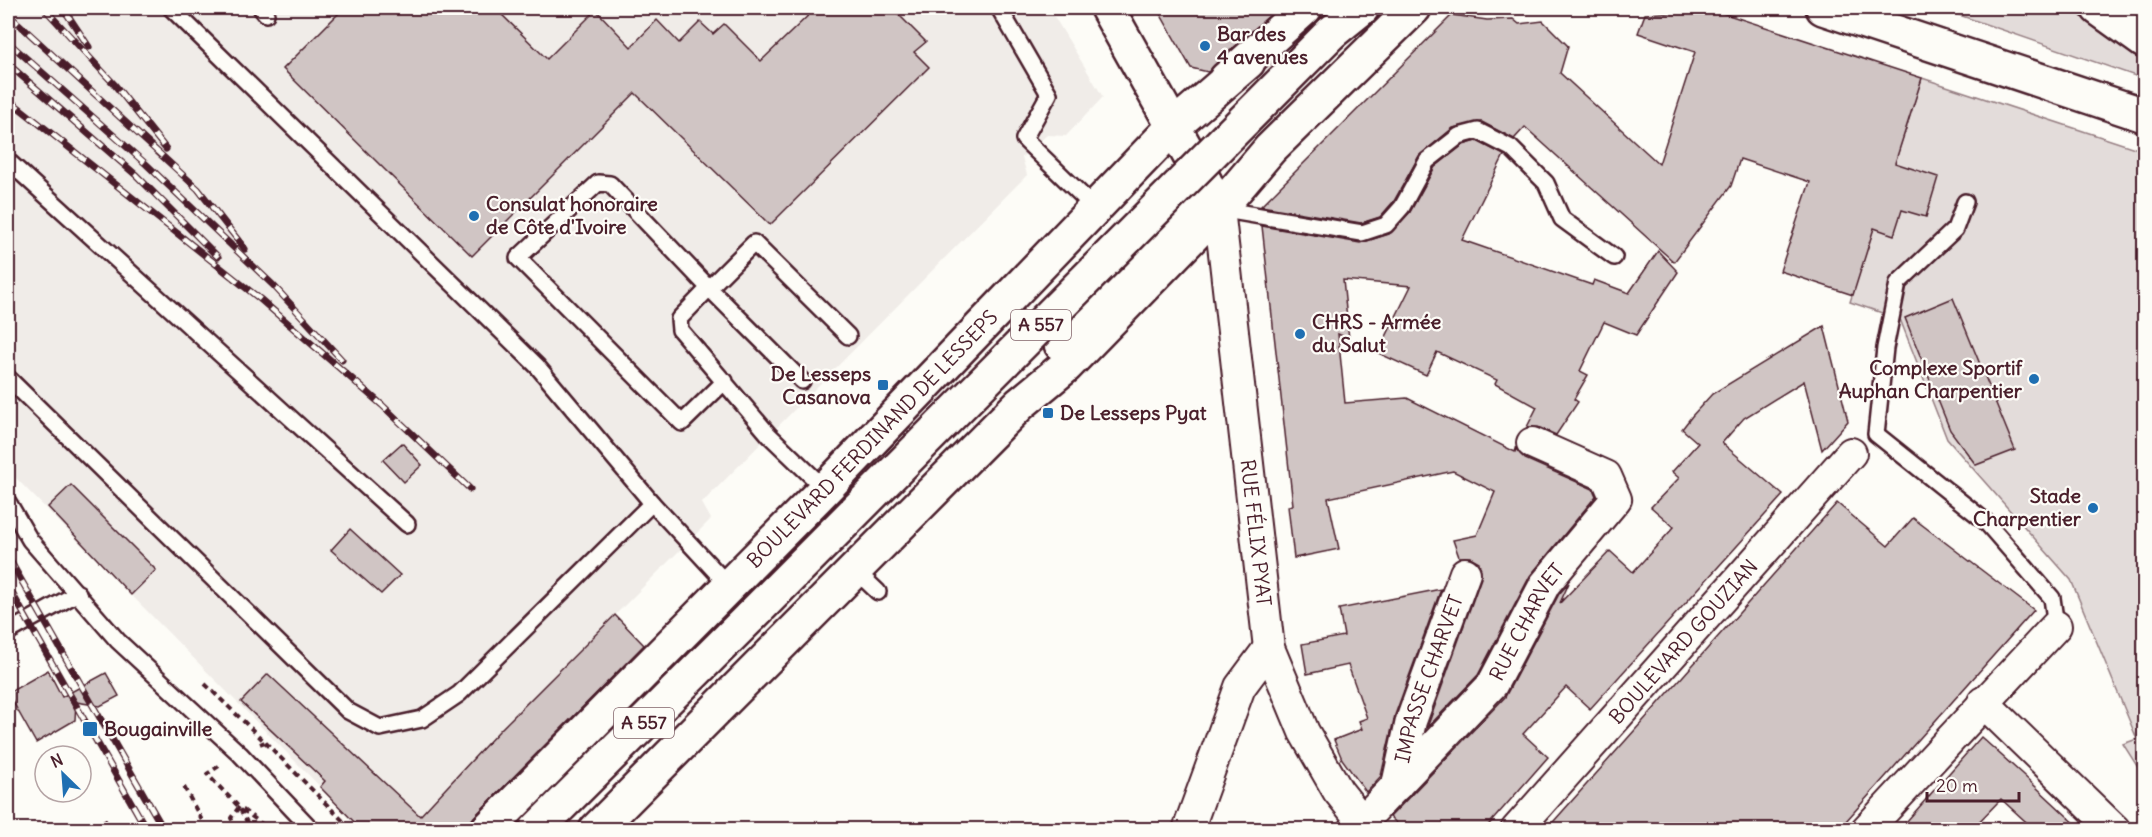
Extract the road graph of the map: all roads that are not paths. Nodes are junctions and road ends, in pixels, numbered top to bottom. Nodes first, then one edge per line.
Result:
1 (171, 8) edge
2 (999, 8) edge
3 (1107, 8) edge
4 (1305, 8) edge
5 (1356, 8) edge
6 (1362, 8) edge
7 (1414, 8) edge
8 (1823, 8) edge
9 (2098, 8) edge
10 (1325, 20) edge
11 (2145, 41) edge
12 (1226, 79) junction
13 (2145, 116) edge
14 (1174, 126) junction
15 (8, 161) edge
16 (1212, 195) junction
17 (1965, 202) dead end
18 (1095, 208) junction
19 (1058, 245) junction
20 (1614, 257) dead end
21 (709, 288) junction
22 (1104, 291) junction
23 (849, 336) dead end
24 (8, 378) edge
25 (725, 381) junction
26 (802, 381) dead end
27 (1020, 404) junction
28 (1532, 443) dead end
29 (1851, 453) dead end
30 (825, 489) junction
31 (8, 502) edge
32 (652, 503) junction
33 (407, 524) dead end
34 (854, 569) junction
35 (1465, 573) dead end
36 (728, 585) junction
37 (878, 592) dead end
38 (78, 593) junction
39 (2056, 626) joint
40 (8, 632) edge
41 (1269, 648) junction
42 (1983, 702) junction
43 (1397, 785) junction
44 (1362, 827) edge
45 (312, 830) edge
46 (487, 830) edge
47 (537, 830) edge
48 (596, 830) edge
49 (1188, 830) edge
50 (1516, 830) edge
51 (1866, 830) edge
52 (2115, 830) edge

1 - 32 lane
2 - 18 lane
3 - 14 main road
4 - 12 main road
5 - 10 main road, A 557
6 - 10 main road
7 - 16 main road
8 - 13 main road
9 - 11 main road
10 - 12 main road, BOULEVARD FERDINAND DE LESSEPS
10 - 47 main road, A 557, bridge
12 - 14 main road, BOULEVARD FERDINAND DE LESSEPS
14 - 16 main road
14 - 18 main road, BOULEVARD FERDINAND DE LESSEPS
15 - 33 lane
16 - 20 lane
16 - 22 main road
16 - 27 main road
16 - 41 street, RUE FÉLIX PYAT
17 - 39 lane
18 - 19 main road, BOULEVARD FERDINAND DE LESSEPS
19 - 22 main road
19 - 30 main road, BOULEVARD FERDINAND DE LESSEPS
21 - 23 lane
21 - 25 lane
21 - 25 lane
21 - 26 lane
22 - 27 main road
24 - 32 lane
25 - 30 lane
27 - 34 main road
28 - 43 street, RUE CHARVET
29 - 50 street, BOULEVARD GOUZIAN
30 - 36 main road, BOULEVARD FERDINAND DE LESSEPS
31 - 38 lane
32 - 36 lane
34 - 37 lane
34 - 48 main road
35 - 43 street, IMPASSE CHARVET
36 - 46 main road, BOULEVARD FERDINAND DE LESSEPS
38 - 40 lane
38 - 45 lane
39 - 42 street
41 - 44 street, RUE FÉLIX PYAT
41 - 49 street
42 - 51 street
42 - 52 street
43 - 44 street, RUE CHARVET

